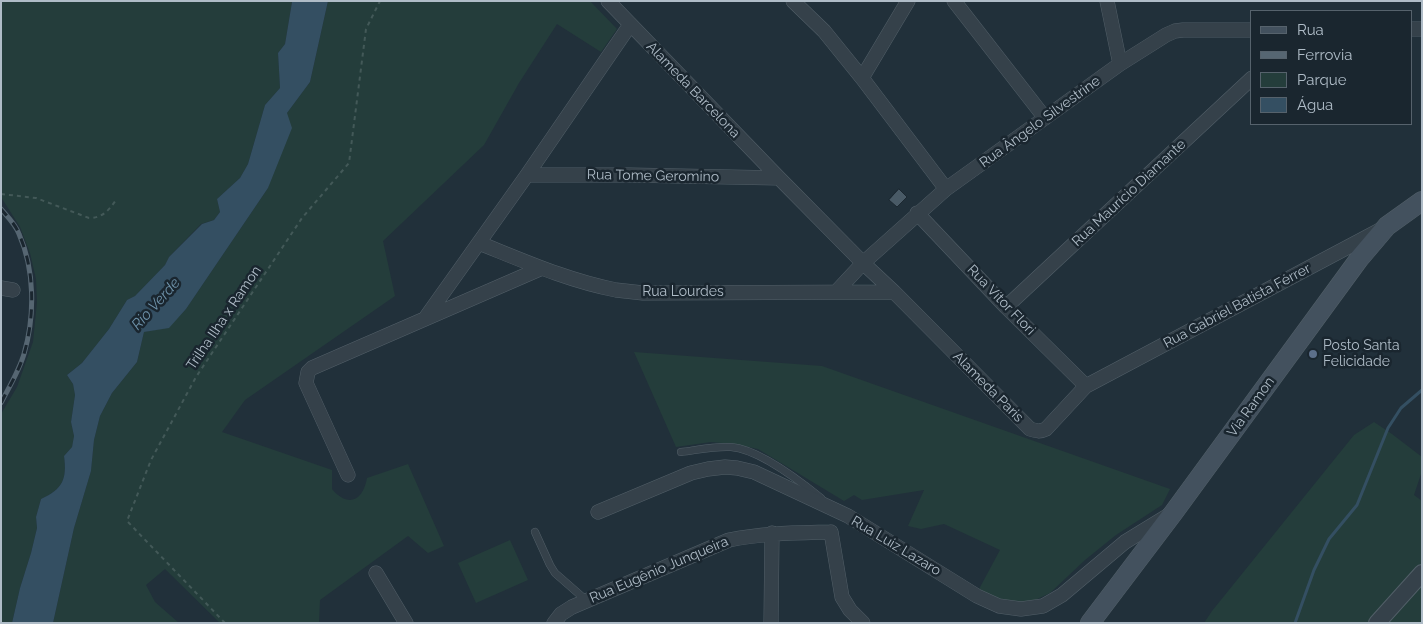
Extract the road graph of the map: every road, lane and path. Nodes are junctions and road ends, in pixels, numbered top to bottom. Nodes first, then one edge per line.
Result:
1 (380, 1) edge
2 (608, 1) edge
3 (793, 1) edge
4 (908, 1) edge
5 (954, 1) edge
6 (1107, 1) edge
7 (630, 24) junction
8 (1250, 30) edge
9 (1120, 64) junction
10 (862, 78) junction
11 (1250, 80) edge
12 (1045, 118) junction
13 (527, 175) junction
14 (779, 178) junction
15 (946, 189) junction
16 (1, 194) edge
17 (116, 200) dead end
18 (1422, 200) edge
19 (918, 213) junction
20 (1387, 226) junction
21 (480, 243) junction
22 (863, 263) junction
23 (542, 268) junction
24 (836, 292) junction
25 (894, 292) junction
26 (1006, 307) junction
27 (426, 318) junction
28 (1086, 386) junction
29 (681, 452) dead end
30 (348, 475) dead end
31 (835, 509) junction
32 (598, 512) dead end
33 (1174, 512) junction
34 (848, 516) junction
35 (535, 532) dead end
36 (831, 532) junction
37 (772, 533) junction
38 (376, 573) dead end
39 (1422, 573) edge
40 (587, 601) junction
41 (225, 623) edge
42 (406, 623) edge
43 (554, 623) edge
44 (771, 623) edge
45 (863, 623) edge
46 (1090, 623) edge
47 (1377, 623) edge

1 - 41 path, Trilha Ilha x Ramon
2 - 7 street, Alameda Barcelona
3 - 10 street
4 - 10 street
5 - 12 street
6 - 9 street
7 - 13 street
7 - 14 street, Alameda Barcelona
8 - 9 street, Rua Ângelo Silvestrine
9 - 12 street, Rua Ângelo Silvestrine
10 - 15 street
11 - 26 street, Rua Maurício Diamante
12 - 15 street, Rua Ângelo Silvestrine
13 - 14 street, Rua Tome Geromino
13 - 21 street
14 - 22 street, Alameda Barcelona
15 - 19 street, Rua Ângelo Silvestrine
16 - 17 path
18 - 20 main road, Via Ramon
19 - 22 street, Rua Ângelo Silvestrine
19 - 26 street, Rua Vítor Flori
20 - 28 street, Rua Gabriel Batista Férrer
20 - 33 main road, Via Ramon
21 - 23 street, Rua Lourdes
21 - 27 street
22 - 24 street, Rua Ângelo Silvestrine
22 - 25 street, Alameda Paris
23 - 24 street, Rua Lourdes
23 - 27 street
24 - 25 street, Rua Lourdes
25 - 28 street, Alameda Paris
26 - 28 street, Rua Vítor Flori
27 - 30 street
29 - 31 lane
31 - 32 street, Rua Luiz Lazaro
31 - 34 street, Rua Luiz Lazaro
33 - 34 street, Rua Luiz Lazaro
33 - 46 main road, Via Ramon
34 - 36 street
35 - 40 lane
36 - 37 street, Rua Eugênio Junqueira
36 - 45 street
37 - 40 street, Rua Eugênio Junqueira
37 - 44 street
38 - 42 street
39 - 47 street
40 - 43 street, Rua Eugênio Junqueira

